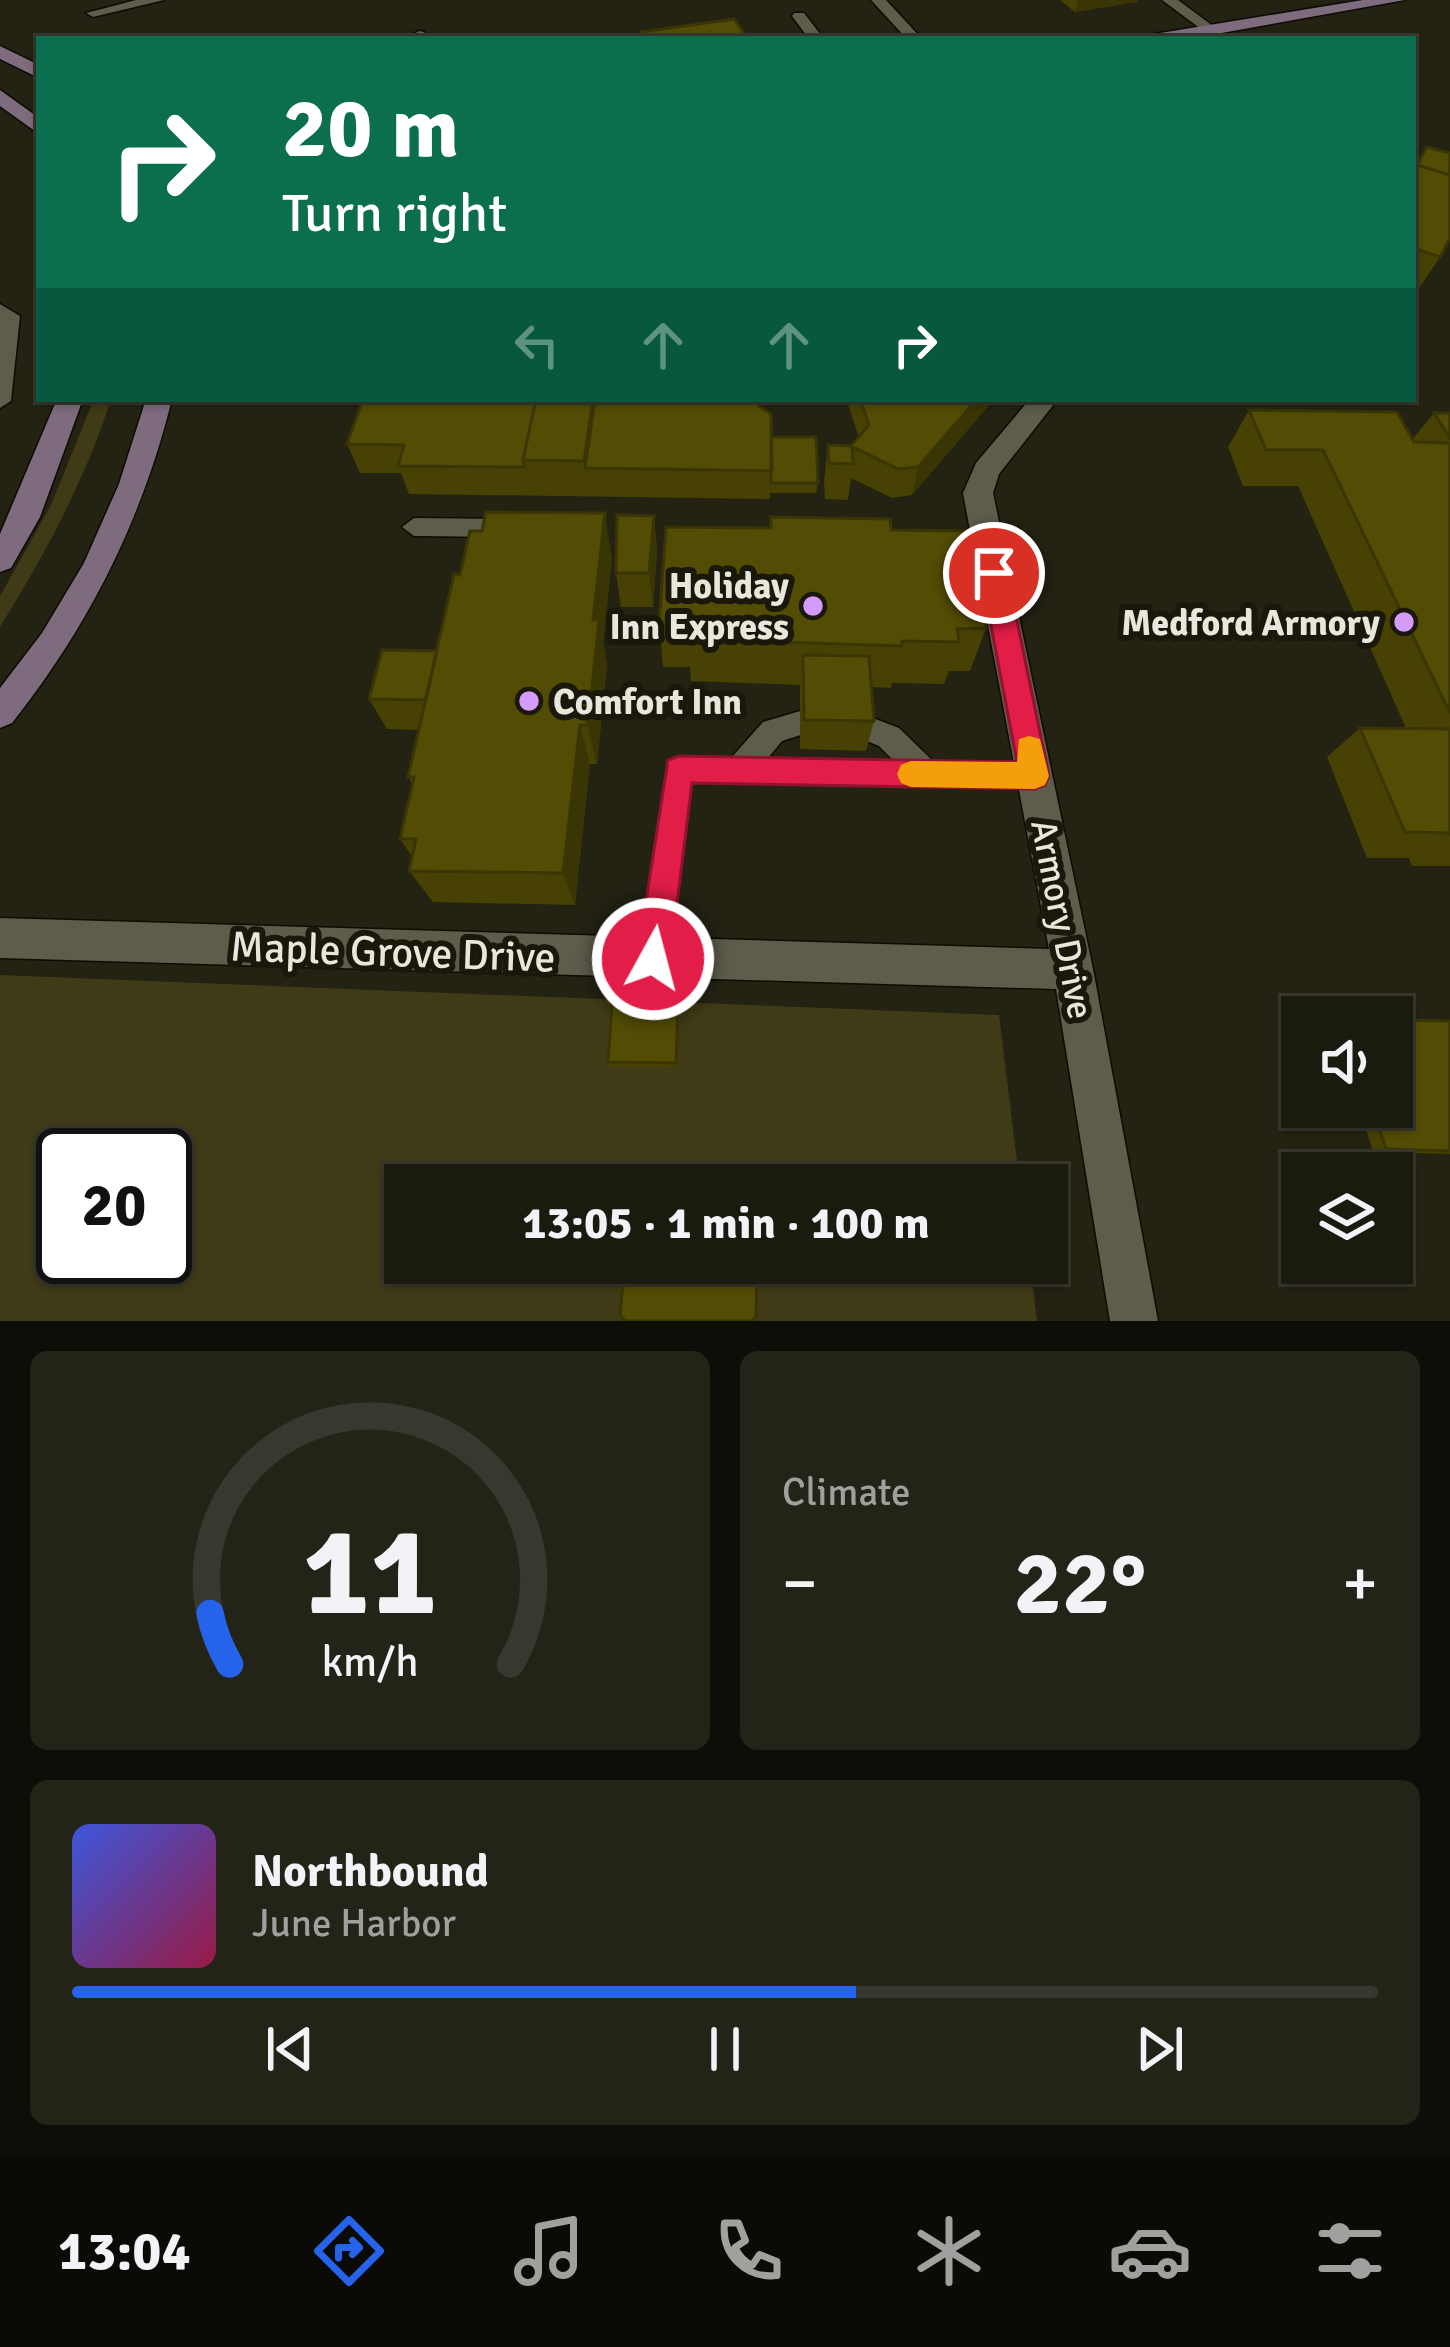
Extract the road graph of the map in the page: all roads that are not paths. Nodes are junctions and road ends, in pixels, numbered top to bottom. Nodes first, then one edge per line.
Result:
1 (158, 0) edge
2 (878, 0) edge
3 (1169, 0) edge
4 (1396, 0) edge
5 (93, 13) dead end
6 (800, 16) dead end
7 (1210, 29) junction
8 (815, 36) edge
9 (912, 36) edge
10 (1171, 36) edge
11 (0, 52) edge
12 (36, 70) edge
13 (0, 96) edge
14 (36, 126) edge
15 (0, 310) edge
16 (0, 401) edge
17 (69, 402) edge
18 (158, 402) edge
19 (1043, 402) edge
20 (414, 527) dead end
21 (533, 528) edge
22 (0, 560) edge
23 (0, 713) edge
24 (800, 723) edge
25 (865, 728) edge
26 (739, 770) junction
27 (927, 774) junction
28 (1035, 776) junction
29 (0, 938) edge
30 (653, 959) junction
31 (1073, 969) junction
32 (1134, 1321) edge

1 - 5 lane
2 - 9 lane
3 - 7 lane
4 - 7 main road
6 - 8 lane
7 - 10 main road
11 - 12 main road
13 - 14 main road
15 - 16 lane
17 - 22 main road
18 - 23 main road
19 - 28 street, Armory Drive
20 - 21 lane
24 - 26 lane
25 - 27 lane
26 - 27 lane
26 - 30 lane
27 - 28 lane
28 - 31 street, Armory Drive
29 - 30 street, Maple Grove Drive
30 - 31 street, Maple Grove Drive
31 - 32 street, Armory Drive

